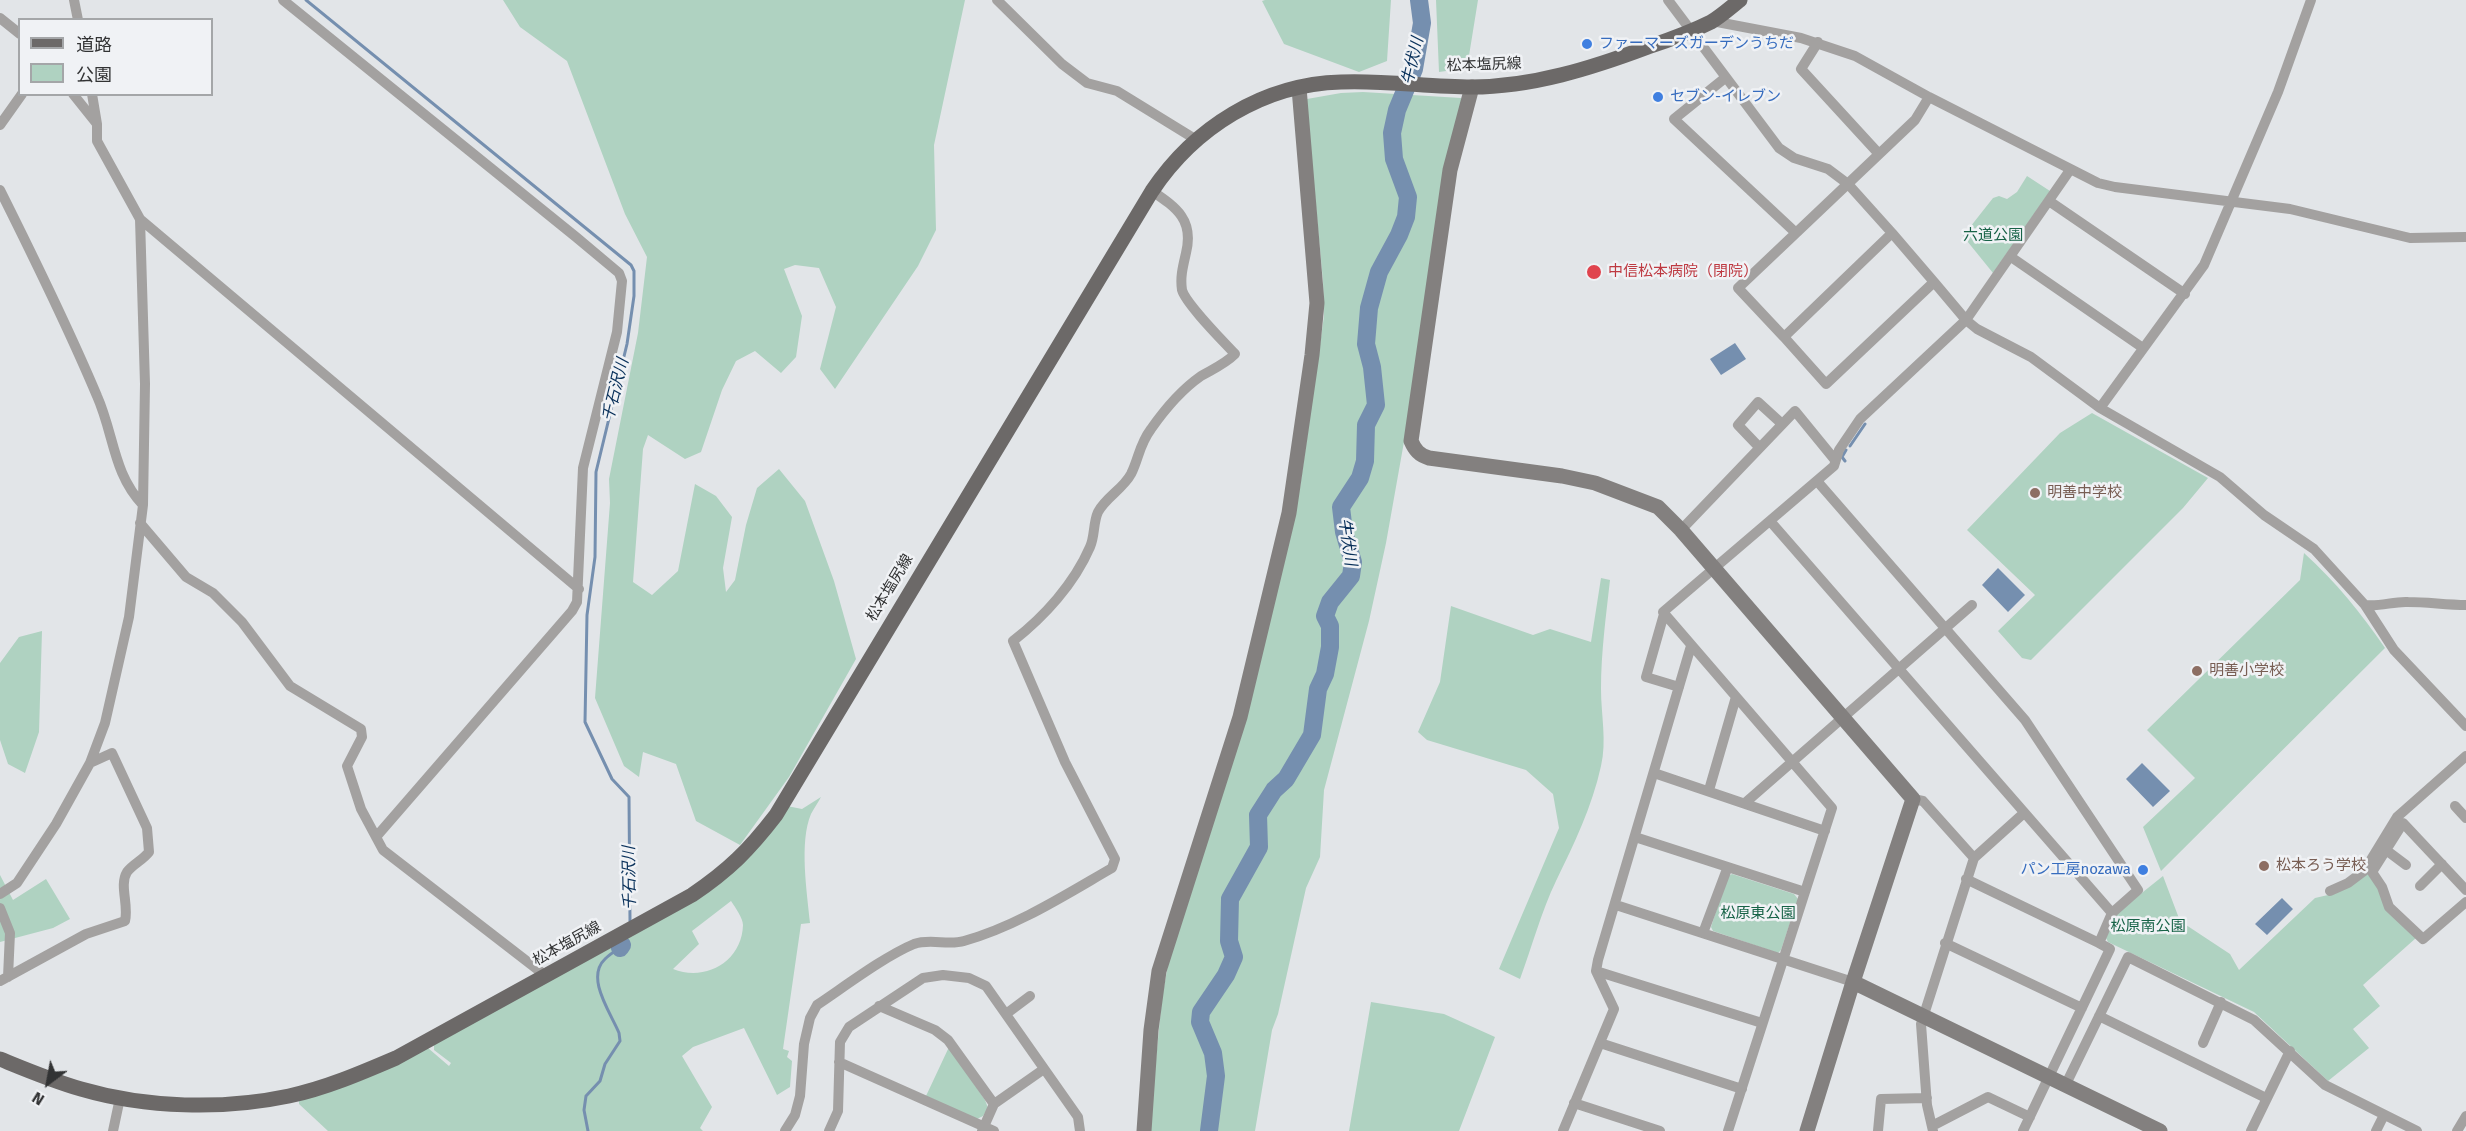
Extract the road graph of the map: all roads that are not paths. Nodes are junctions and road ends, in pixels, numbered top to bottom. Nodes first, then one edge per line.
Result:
1 (74, 0) edge
2 (283, 0) edge
3 (997, 0) edge
4 (1668, 0) edge
5 (1740, 0) edge
6 (2311, 0) edge
7 (0, 18) edge
8 (78, 18) edge
9 (1713, 21) junction
10 (1690, 31) junction
11 (18, 32) edge
12 (1818, 42) junction
13 (1725, 78) junction
14 (1466, 86) junction
15 (1303, 87) junction
16 (21, 96) edge
17 (75, 96) edge
18 (92, 96) edge
19 (1929, 98) junction
20 (97, 124) junction
21 (0, 125) edge
22 (1195, 139) junction
23 (1879, 154) junction
24 (2070, 170) junction
25 (1848, 184) junction
26 (0, 190) edge
27 (1152, 191) junction
28 (2231, 200) junction
29 (2049, 201) junction
30 (140, 219) junction
31 (1796, 233) junction
32 (1892, 233) junction
33 (2466, 237) edge
34 (2011, 257) junction
35 (1934, 282) junction
36 (2185, 294) junction
37 (1966, 320) junction
38 (1784, 337) junction
39 (2143, 348) junction
40 (2100, 408) junction
41 (1781, 423) junction
42 (1759, 447) junction
43 (1835, 460) junction
44 (1817, 481) junction
45 (143, 505) junction
46 (1770, 521) junction
47 (140, 523) junction
48 (1681, 530) junction
49 (1714, 569) junction
50 (579, 589) junction
51 (1972, 605) dead end
52 (2365, 605) junction
53 (2466, 605) edge
54 (1664, 614) junction
55 (1944, 629) junction
56 (1691, 646) junction
57 (1898, 669) junction
58 (1679, 687) junction
59 (1736, 697) junction
60 (1844, 718) junction
61 (2466, 726) edge
62 (2466, 756) edge
63 (90, 763) junction
64 (1793, 763) junction
65 (1654, 774) junction
66 (1709, 790) junction
67 (1913, 799) junction
68 (1745, 803) junction
69 (2024, 813) junction
70 (1825, 831) junction
71 (376, 837) junction
72 (1635, 837) junction
73 (2386, 850) junction
74 (1974, 858) junction
75 (2442, 864) junction
76 (2406, 865) dead end
77 (1727, 868) junction
78 (1966, 879) junction
79 (2421, 886) dead end
80 (2466, 890) edge
81 (2330, 891) dead end
82 (1805, 892) junction
83 (0, 894) edge
84 (2466, 902) edge
85 (1616, 904) junction
86 (0, 908) edge
87 (2112, 913) junction
88 (1703, 933) junction
89 (1946, 943) junction
90 (2099, 943) junction
91 (1784, 960) junction
92 (1596, 971) junction
93 (546, 976) junction
94 (4, 979) edge
95 (1853, 982) junction
96 (1030, 996) dead end
97 (2221, 1002) junction
98 (879, 1006) junction
99 (2082, 1008) junction
100 (1006, 1014) junction
101 (1922, 1015) junction
102 (2099, 1016) junction
103 (1762, 1023) junction
104 (1600, 1043) junction
105 (2203, 1043) dead end
106 (2290, 1051) junction
107 (0, 1059) edge
108 (839, 1062) junction
109 (1044, 1069) junction
110 (2049, 1077) junction
111 (2066, 1084) junction
112 (1742, 1089) junction
113 (120, 1098) junction
114 (1927, 1098) junction
115 (2266, 1098) junction
116 (1574, 1103) junction
117 (994, 1104) junction
118 (2384, 1115) junction
119 (2466, 1116) edge
120 (2030, 1117) junction
121 (2142, 1127) edge
122 (1932, 1128) edge
123 (986, 1130) edge
124 (113, 1131) edge
125 (785, 1131) edge
126 (829, 1131) edge
127 (1080, 1131) edge
128 (1144, 1131) edge
129 (1563, 1131) edge
130 (1660, 1131) edge
131 (1728, 1131) edge
132 (1807, 1131) edge
133 (1878, 1131) edge
134 (2023, 1131) edge
135 (2160, 1131) edge
136 (2251, 1131) edge
137 (2376, 1131) edge
138 (2417, 1131) edge
139 (2457, 1131) edge

1 - 8 street
2 - 50 street
3 - 22 street
4 - 10 street
5 - 9 main road, 松本塩尻線
6 - 28 street
7 - 11 street
9 - 10 main road, 松本塩尻線
9 - 12 street
10 - 13 street
10 - 14 main road, 松本塩尻線
12 - 19 street
12 - 23 street
13 - 25 street
13 - 31 street
14 - 15 main road, 松本塩尻線
14 - 48 street
15 - 22 main road, 松本塩尻線
15 - 128 street
16 - 21 street
17 - 20 street
18 - 20 street
19 - 23 street
19 - 24 street
20 - 30 street
22 - 27 main road, 松本塩尻線
23 - 25 street
24 - 28 street
24 - 29 street
25 - 31 street
25 - 32 street
26 - 45 street
27 - 93 main road, 松本塩尻線
27 - 125 street
28 - 33 street
28 - 36 street
29 - 34 street
29 - 36 street
30 - 45 street
30 - 50 street
31 - 38 street
32 - 35 street
32 - 38 street
34 - 37 street
34 - 39 street
35 - 37 street
35 - 38 street
36 - 39 street
37 - 40 street
37 - 43 street
39 - 40 street
40 - 52 street
41 - 42 street
41 - 42 street
41 - 43 street
42 - 48 street
43 - 44 street
44 - 46 street
44 - 55 street
45 - 47 street
46 - 49 street
46 - 57 street
47 - 63 street
47 - 71 street
48 - 49 street
49 - 54 street
49 - 60 street
50 - 71 street
51 - 55 street
52 - 53 street
52 - 61 street
54 - 56 street
54 - 58 street
55 - 57 street
55 - 87 street
56 - 58 street
56 - 59 street
57 - 60 street
57 - 69 street
58 - 65 street
59 - 64 street
59 - 66 street
60 - 64 street
60 - 67 street
62 - 81 street
63 - 83 street
63 - 94 street
64 - 68 street
64 - 70 street
65 - 66 street
65 - 72 street
66 - 68 street
67 - 74 street
67 - 95 street
68 - 70 street
69 - 74 street
69 - 87 street
70 - 82 street
71 - 93 street
72 - 77 street
72 - 85 street
73 - 75 street
73 - 76 street
73 - 84 street
74 - 78 street
75 - 79 street
75 - 80 street
77 - 82 street
77 - 88 street
78 - 89 street
78 - 90 street
82 - 91 street
85 - 88 street
85 - 92 street
86 - 94 street
87 - 90 street
88 - 91 street
89 - 99 street
89 - 101 street
90 - 99 street
91 - 95 street
91 - 103 street
92 - 103 street
92 - 104 street
93 - 113 main road, 松本塩尻線
95 - 101 street
95 - 132 street
96 - 100 street
97 - 102 street
97 - 105 street
97 - 106 street
98 - 100 street
98 - 108 street
98 - 117 street
99 - 110 street
100 - 109 street
101 - 110 street
101 - 114 street
102 - 111 street
102 - 115 street
103 - 112 street
104 - 112 street
104 - 116 street
106 - 115 street
106 - 118 street
107 - 113 main road, 松本塩尻線
108 - 123 street
108 - 126 street
109 - 117 street
109 - 127 street
110 - 111 street
110 - 120 street
111 - 121 street
112 - 131 street
113 - 124 street
114 - 122 street
114 - 133 street
115 - 136 street
116 - 129 street
116 - 130 street
117 - 123 street
118 - 137 street
118 - 138 street
119 - 139 street
120 - 122 street
120 - 134 street
121 - 135 street

